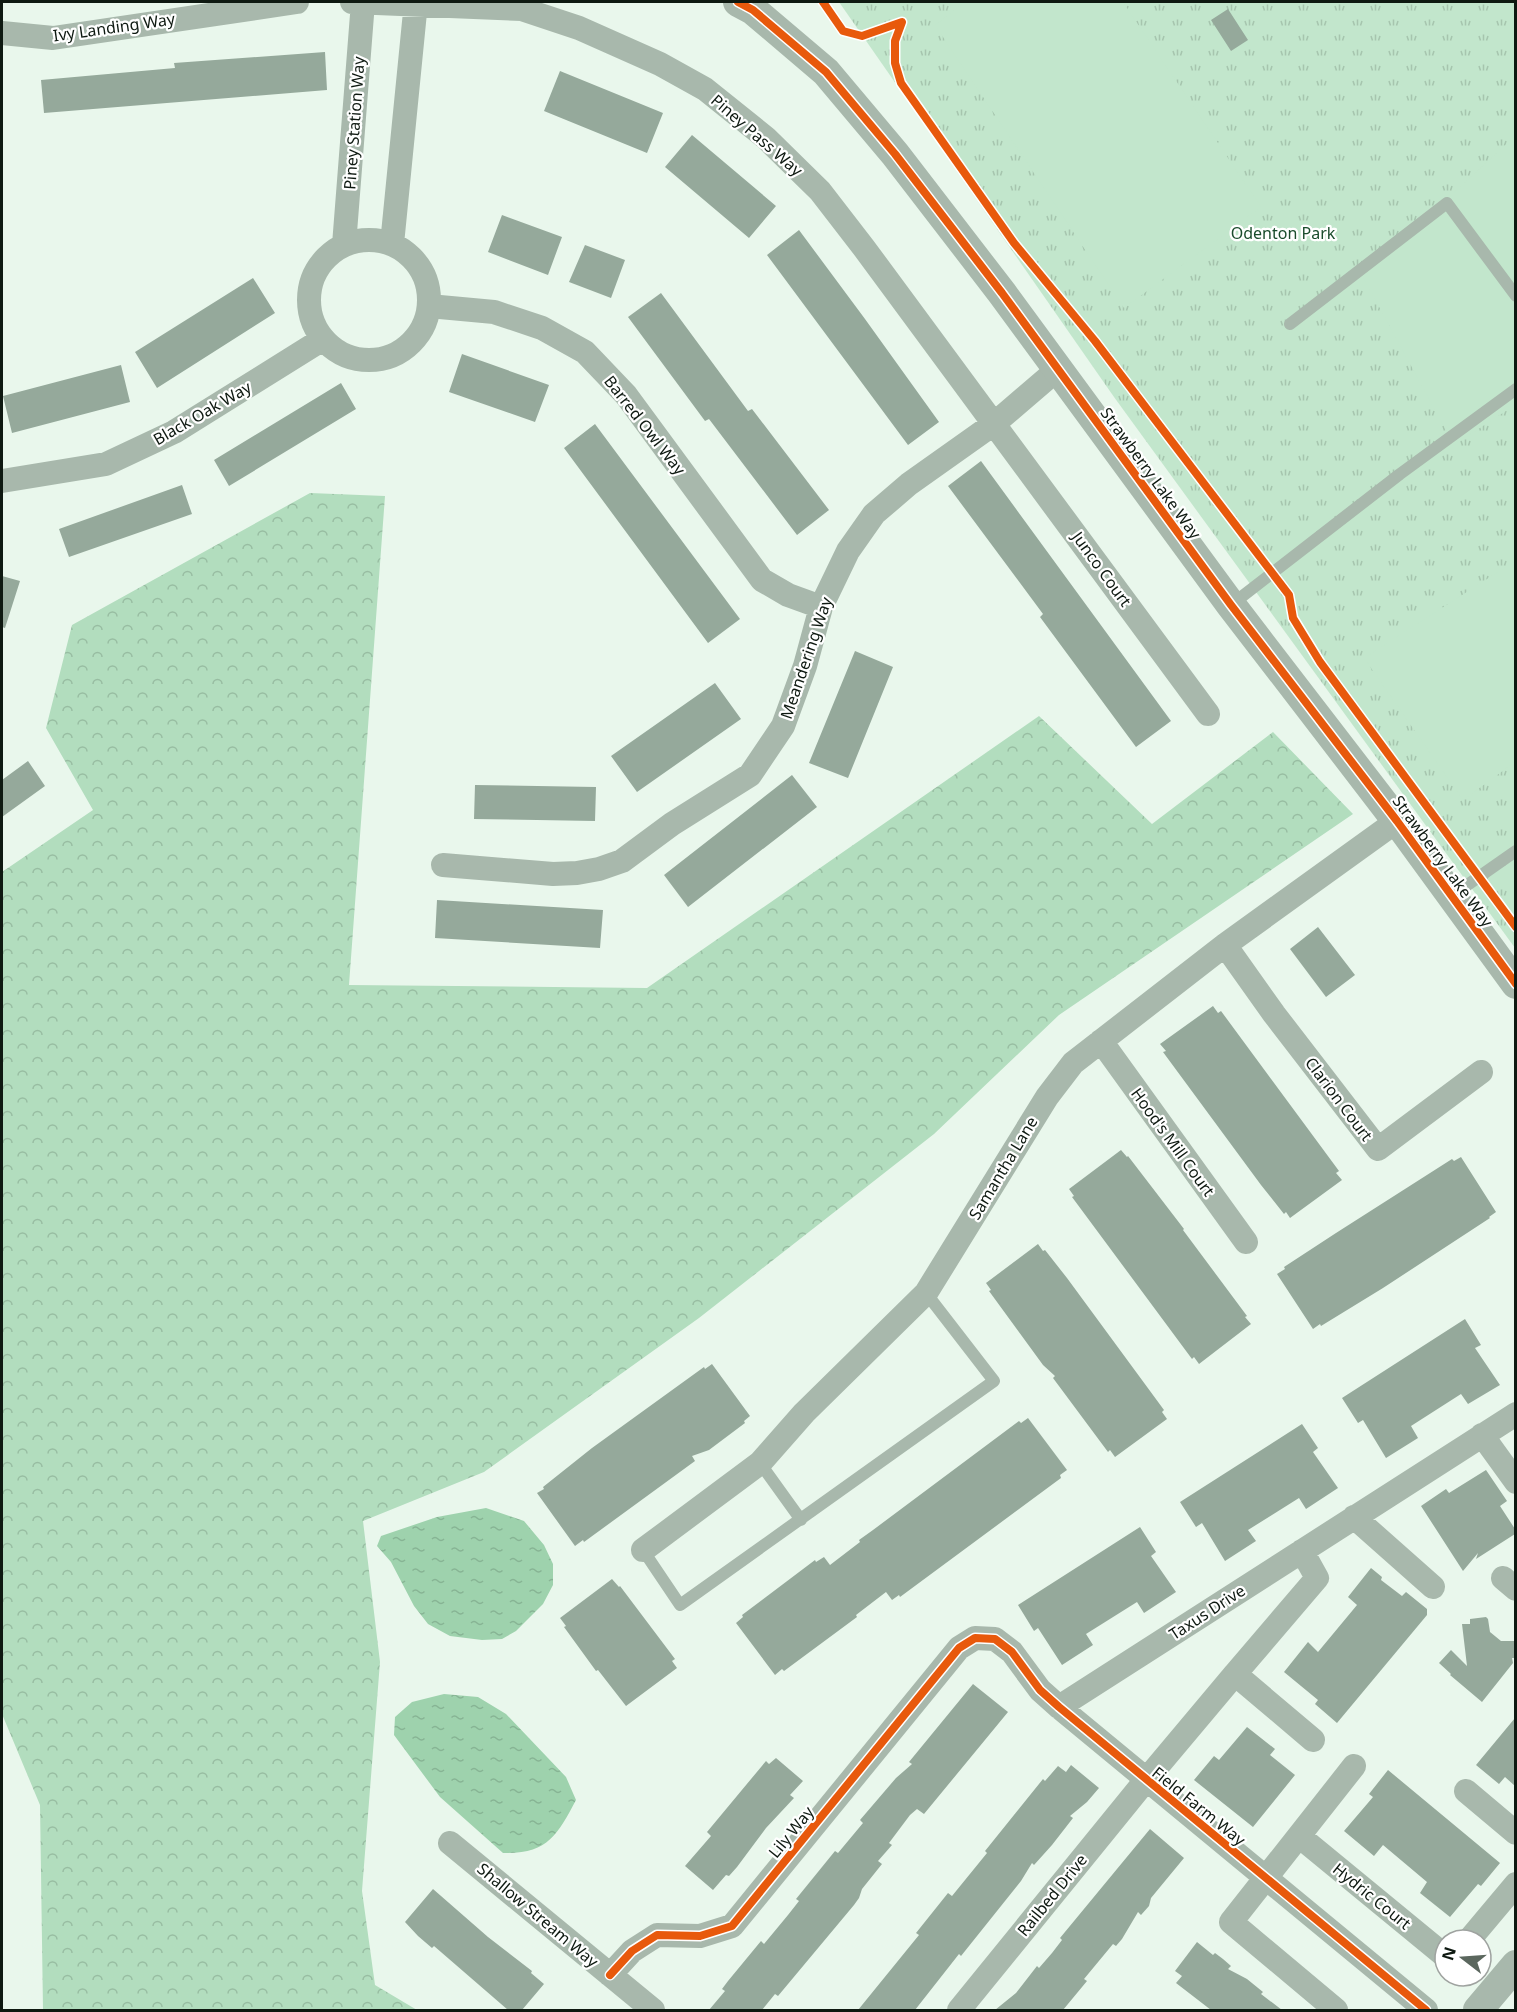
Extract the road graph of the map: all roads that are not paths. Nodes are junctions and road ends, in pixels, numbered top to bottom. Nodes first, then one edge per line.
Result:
1 (297, 2) edge
2 (352, 2) edge
3 (363, 2) edge
4 (738, 2) edge
5 (416, 3) edge
6 (2, 33) edge
7 (392, 244) junction
8 (344, 245) junction
9 (1515, 296) edge
10 (429, 306) junction
11 (1290, 324) dead end
12 (324, 339) junction
13 (1058, 369) junction
14 (1515, 389) edge
15 (995, 423) junction
16 (2, 481) edge
17 (1231, 604) junction
18 (821, 607) junction
19 (1208, 714) dead end
20 (1397, 821) junction
21 (1515, 851) edge
22 (443, 865) dead end
23 (1452, 896) junction
24 (1225, 945) junction
25 (1515, 984) edge
26 (1101, 1041) junction
27 (1481, 1072) dead end
28 (1245, 1242) dead end
29 (926, 1293) junction
30 (1515, 1414) edge
31 (1482, 1435) junction
32 (760, 1463) junction
33 (1515, 1482) edge
34 (1354, 1517) junction
35 (801, 1520) junction
36 (643, 1550) joint
37 (1302, 1551) junction
38 (1433, 1587) dead end
39 (959, 1648) joint
40 (1235, 1674) junction
41 (1059, 1707) junction
42 (1313, 1740) dead end
43 (1354, 1766) dead end
44 (1146, 1780) junction
45 (1466, 1791) dead end
46 (1515, 1833) edge
47 (1299, 1836) junction
48 (450, 1843) dead end
49 (1265, 1878) junction
50 (1515, 1884) edge
51 (1479, 1928) edge
52 (1433, 1946) edge
53 (1515, 1965) edge
54 (610, 1975) junction
55 (653, 2010) edge
56 (959, 2010) edge
57 (1336, 2010) edge
58 (1426, 2010) edge
59 (1478, 2010) edge

1 - 6 street, Ivy Landing Way
2 - 3 street
3 - 5 street
3 - 8 street, Piney Station Way
4 - 13 street, Strawberry Lake Way
5 - 7 street
5 - 15 street, Piney Pass Way
7 - 8 street
7 - 10 street
8 - 12 street
9 - 11 lane
10 - 12 street
10 - 18 street, Barred Owl Way
12 - 16 street, Black Oak Way
13 - 15 street, Meandering Way
13 - 17 street, Strawberry Lake Way
14 - 17 lane
15 - 18 street, Meandering Way
15 - 19 street, Junco Court
17 - 20 street, Strawberry Lake Way
18 - 22 street, Meandering Way
20 - 23 street, Strawberry Lake Way
20 - 24 street, Samantha Lane
21 - 23 lane
23 - 25 street, Strawberry Lake Way
24 - 26 street, Samantha Lane
24 - 27 street, Clarion Court
26 - 28 street, Hood's Mill Court
26 - 29 street, Samantha Lane
29 - 32 street, Samantha Lane
29 - 35 lane
30 - 31 street, Taxus Drive
31 - 33 street
31 - 34 street, Taxus Drive
32 - 35 lane
32 - 36 street, Samantha Lane
34 - 37 street, Taxus Drive
34 - 38 street
35 - 36 lane
37 - 40 street, Railbed Drive
37 - 41 street, Taxus Drive
39 - 41 street, Field Farm Way
39 - 54 street, Lily Way
40 - 42 street
40 - 44 street, Railbed Drive
41 - 44 street, Field Farm Way
43 - 47 street
44 - 49 street, Field Farm Way
44 - 56 street, Railbed Drive
45 - 46 street
47 - 49 street
47 - 52 street, Hydric Court
48 - 54 street, Shallow Stream Way
49 - 57 street
49 - 58 street, Field Farm Way
50 - 51 street
53 - 59 street
54 - 55 street, Shallow Stream Way

